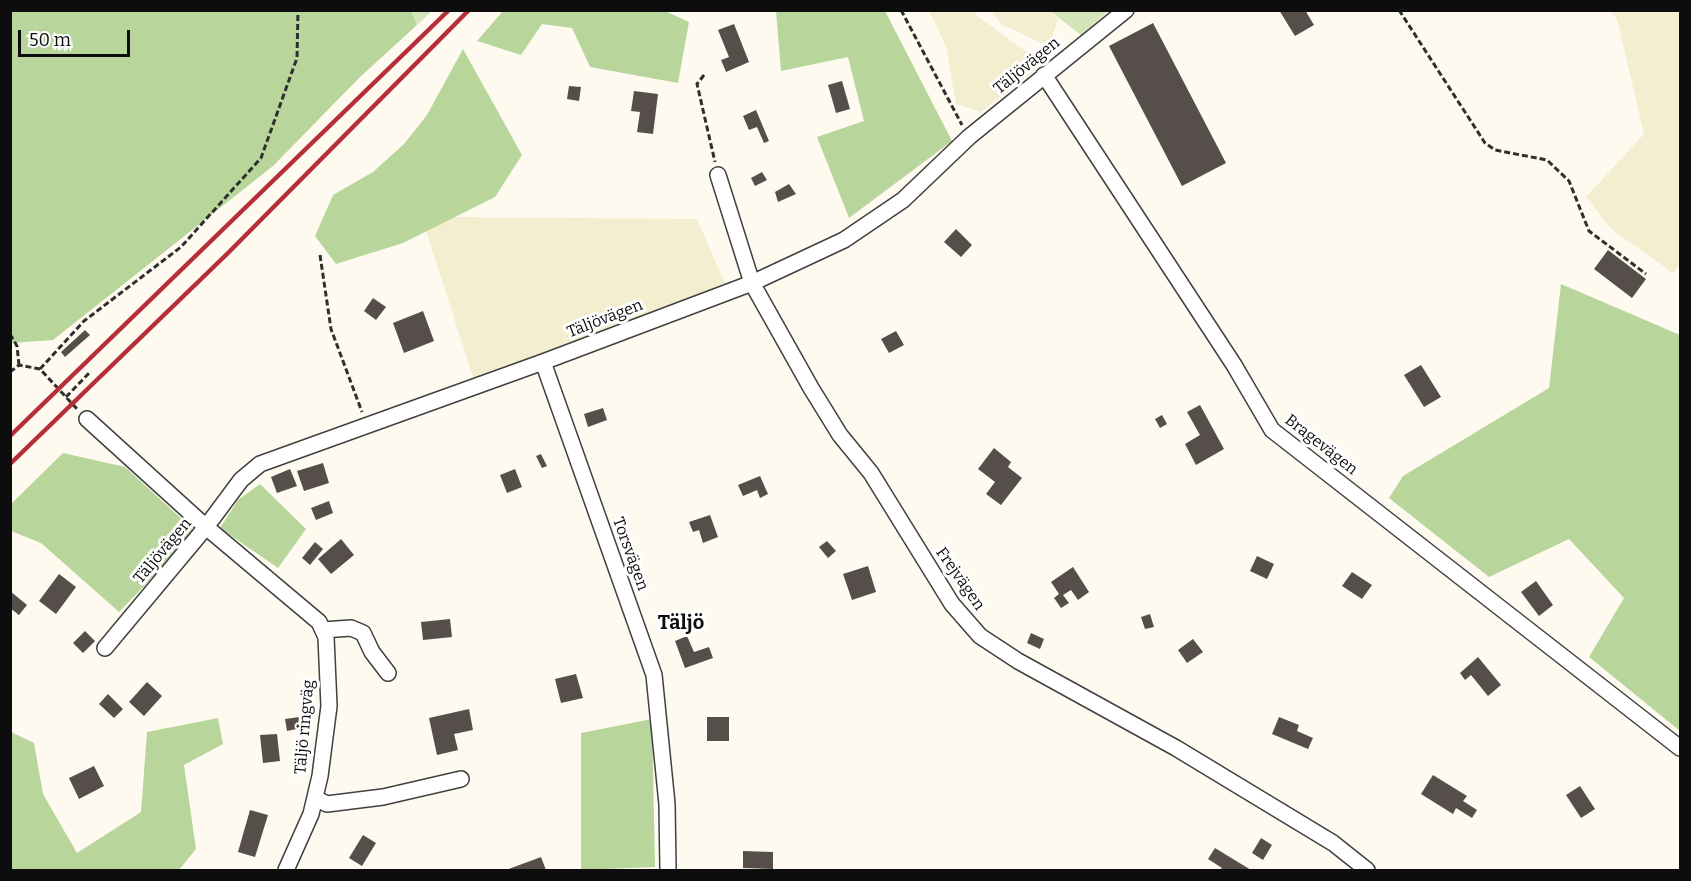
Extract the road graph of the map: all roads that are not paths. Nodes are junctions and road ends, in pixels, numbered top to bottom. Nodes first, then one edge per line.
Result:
1 (1126, 10) edge
2 (1044, 75) junction
3 (718, 175) road end
4 (752, 283) junction
5 (543, 362) junction
6 (87, 419) road end
7 (206, 526) junction
8 (323, 630) junction
9 (105, 648) dead end
10 (388, 673) dead end
11 (1680, 748) edge
12 (461, 779) dead end
13 (315, 798) junction
14 (286, 870) edge
15 (668, 870) edge
16 (1367, 870) edge

1 - 2 street, Täljövägen
2 - 4 street, Täljövägen
2 - 11 street, Bragevägen
3 - 4 street, Frejvägen
4 - 5 street, Täljövägen
4 - 16 street, Frejvägen
5 - 7 street, Täljövägen
5 - 15 street, Torsvägen
6 - 7 street
7 - 8 street
7 - 9 street, Täljövägen
8 - 10 street
8 - 13 street, Täljö ringväg
12 - 13 street
13 - 14 street, Täljö ringväg

